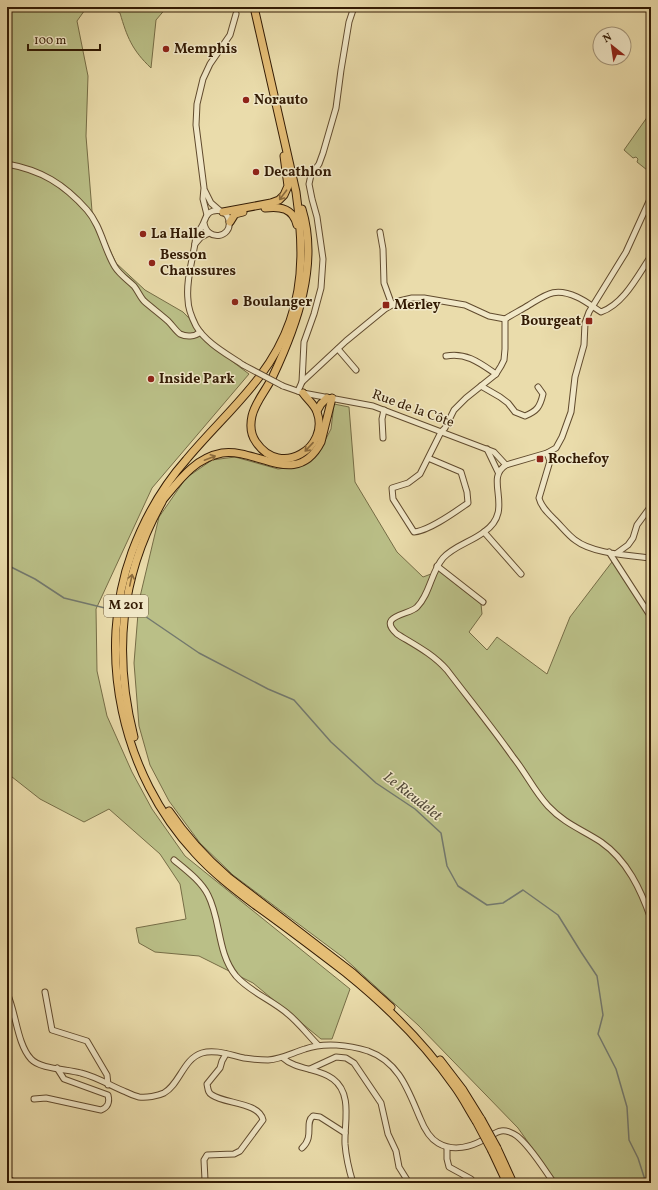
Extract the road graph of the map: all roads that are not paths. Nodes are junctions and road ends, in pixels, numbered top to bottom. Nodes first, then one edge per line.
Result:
1 (254, 7) edge
2 (259, 7) edge
3 (354, 7) edge
4 (236, 14) dead end
5 (279, 116) junction
6 (7, 164) edge
7 (204, 191) junction
8 (651, 197) edge
9 (301, 206) junction
10 (221, 211) junction
11 (206, 215) junction
12 (230, 222) junction
13 (204, 223) junction
14 (380, 232) dead end
15 (209, 233) junction
16 (195, 245) junction
17 (302, 253) junction
18 (651, 256) edge
19 (392, 305) junction
20 (592, 306) junction
21 (505, 319) junction
22 (200, 332) junction
23 (338, 349) junction
24 (446, 356) dead end
25 (356, 370) dead end
26 (496, 374) junction
27 (302, 382) junction
28 (481, 386) junction
29 (538, 387) dead end
30 (300, 392) junction
31 (330, 398) junction
32 (384, 410) junction
33 (317, 411) junction
34 (441, 432) junction
35 (383, 438) dead end
36 (487, 449) junction
37 (547, 453) junction
38 (428, 458) junction
39 (506, 465) junction
40 (498, 472) junction
41 (161, 502) junction
42 (651, 506) edge
43 (484, 532) junction
44 (609, 552) junction
45 (617, 553) junction
46 (651, 558) edge
47 (437, 566) junction
48 (522, 574) dead end
49 (483, 602) dead end
50 (651, 617) edge
51 (174, 860) dead end
52 (651, 920) edge
53 (45, 992) dead end
54 (7, 993) edge
55 (318, 1045) junction
56 (226, 1054) junction
57 (283, 1058) junction
58 (57, 1068) junction
59 (310, 1069) junction
60 (108, 1085) junction
61 (34, 1099) dead end
62 (479, 1120) junction
63 (345, 1133) junction
64 (302, 1148) dead end
65 (447, 1148) junction
66 (495, 1150) junction
67 (7, 1173) edge
68 (471, 1179) dead end
69 (205, 1180) dead end
70 (10, 1181) edge
71 (353, 1183) edge
72 (409, 1183) edge
73 (507, 1183) edge
74 (513, 1183) edge
75 (554, 1183) edge

1 - 5 highway, M 201
2 - 9 highway, M 201
3 - 27 street
4 - 7 street
5 -> 10 highway
5 - 17 highway, M 201
6 - 22 street
7 - 10 street
7 - 11 street
8 - 20 street
33 -> 9 highway
9 - 41 highway, M 201
10 - 11 street
10 - 12 street
11 - 13 street
12 - 15 street
12 - 17 highway
13 - 15 street
13 - 16 street
14 - 19 street
15 - 16 street
16 - 22 street
17 - 62 highway, M 201
18 - 20 street
19 - 21 street
19 - 23 street
20 - 21 street
20 - 37 street
21 - 26 street
22 - 30 street, Rue de la Côte, bridge
23 - 25 street
23 - 27 street
24 - 26 street
26 - 28 street
27 - 30 street
28 - 29 street
28 - 34 street
30 - 31 street, Rue de la Côte
30 - 33 highway
31 - 32 street, Rue de la Côte
31 - 33 highway
41 -> 31 highway
32 - 34 street, Rue de la Côte
32 - 35 street
34 - 36 street, Rue de la Côte
34 - 38 street
36 - 39 street, Rue de la Côte
36 - 40 street
37 - 39 street
37 - 44 street
38 - 38 street
39 - 40 street
40 - 43 street
62 -> 41 highway, M 201
42 - 45 street
43 - 47 street
43 - 48 street
44 - 45 street
44 - 50 street
45 - 46 street
47 - 49 street
47 - 52 street
51 - 55 street
53 - 60 street
54 - 58 street
55 - 57 street
55 - 65 street
56 - 57 street
56 - 60 street
56 - 69 street
57 - 59 street
58 - 60 street
58 - 61 street
59 - 63 street
59 - 72 street
62 - 66 highway, M 201, bridge
63 - 64 street
63 - 71 street
65 - 68 street
65 - 75 street
66 - 73 highway, M 201
66 - 74 highway, M 201
67 - 70 street

